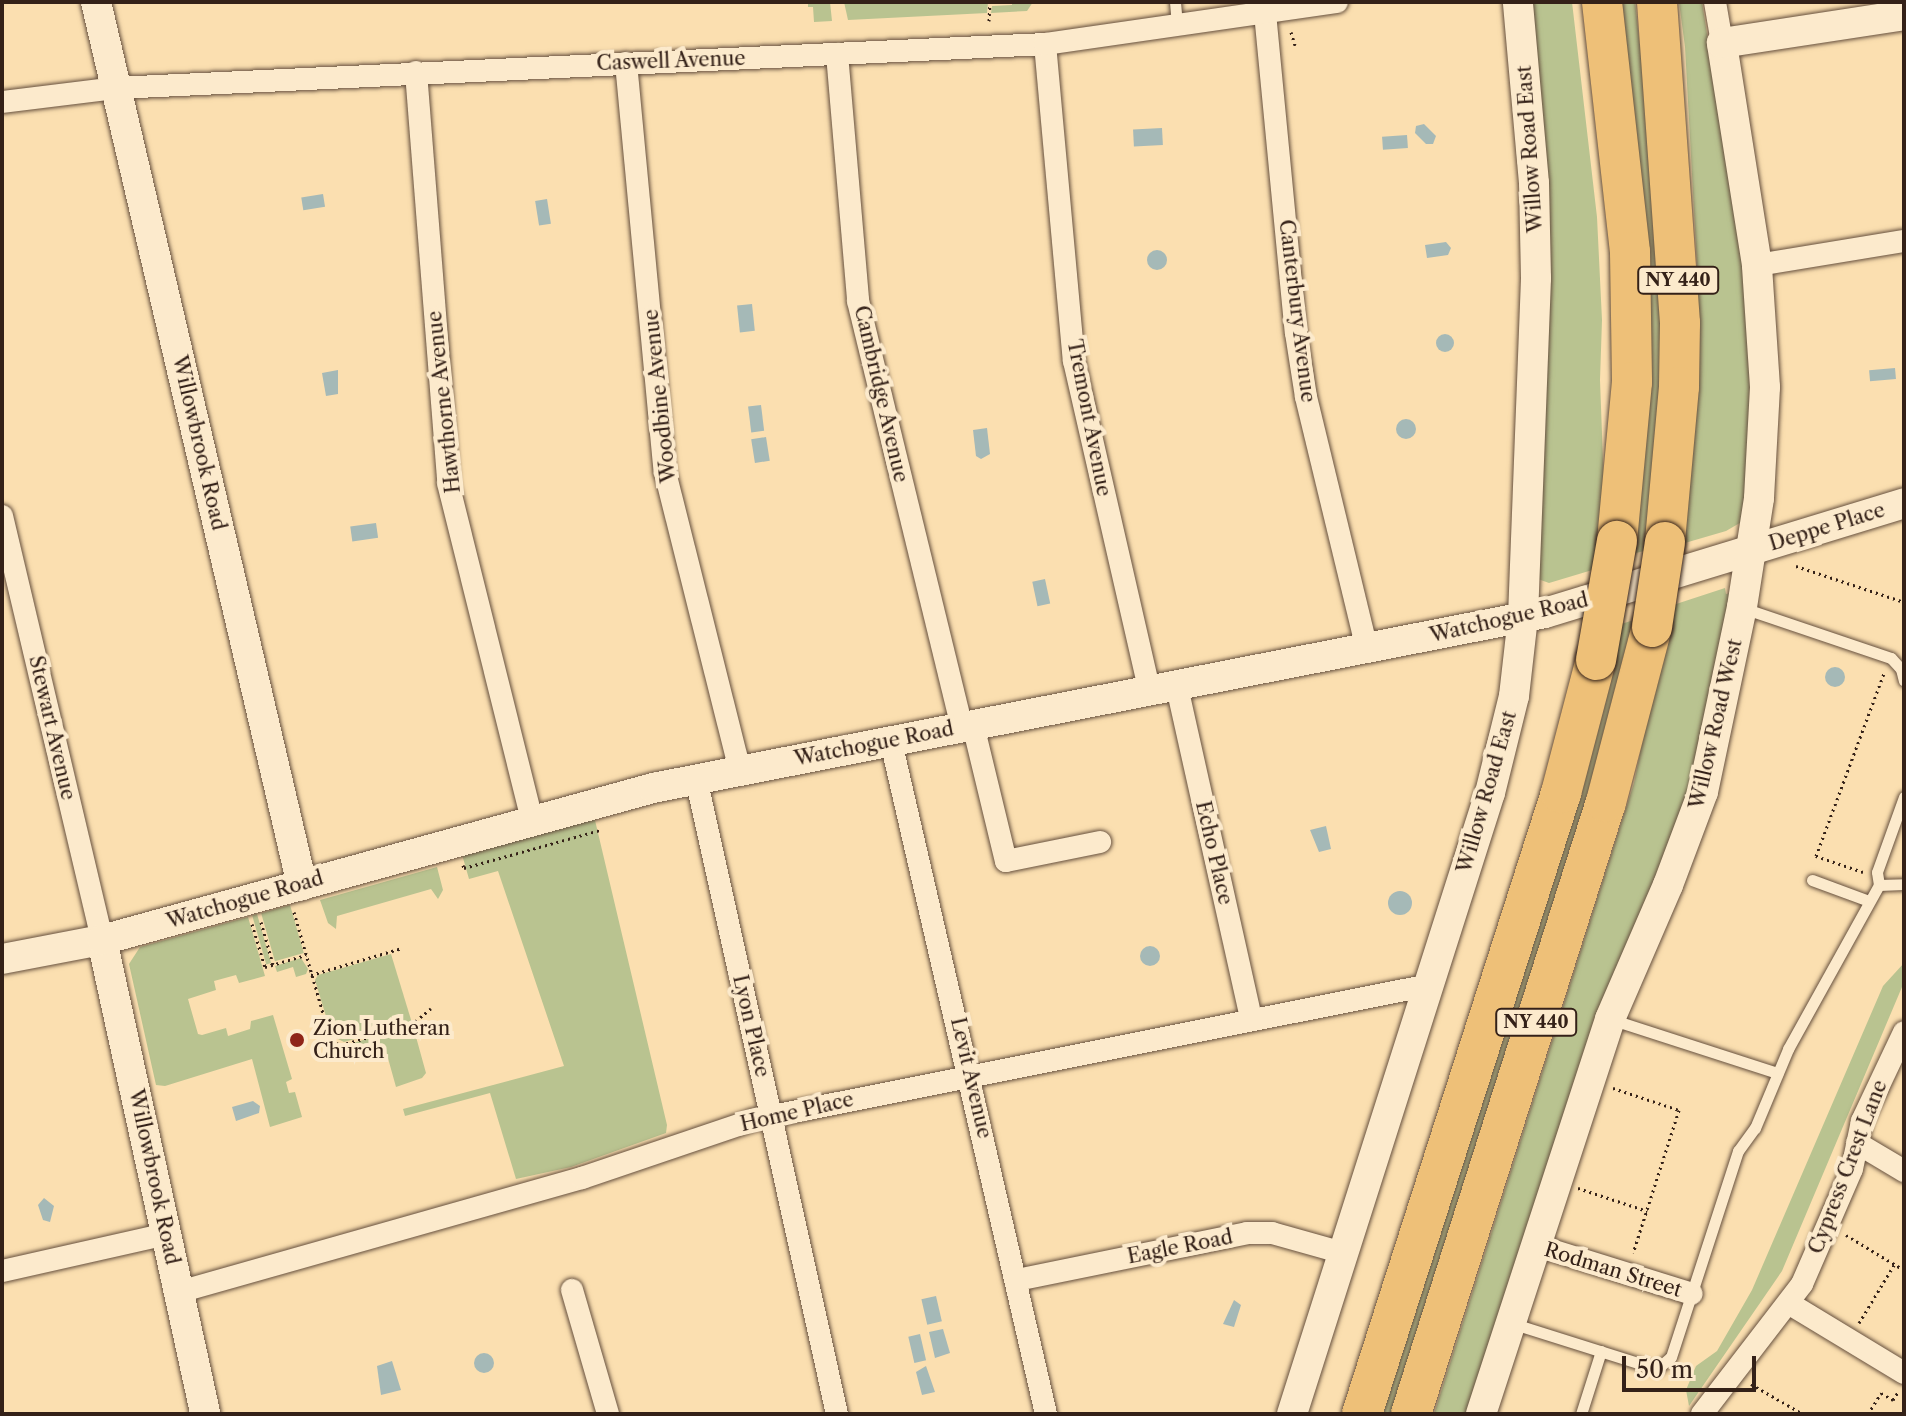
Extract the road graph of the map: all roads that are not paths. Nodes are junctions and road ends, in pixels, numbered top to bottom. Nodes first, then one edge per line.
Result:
1 (96, 2) edge
2 (1175, 2) edge
3 (1337, 2) edge
4 (1518, 2) edge
5 (1599, 2) edge
6 (1715, 2) edge
7 (1657, 7) edge
8 (1264, 8) edge
9 (1904, 15) edge
10 (1177, 25) junction
11 (1722, 43) junction
12 (1045, 44) junction
13 (837, 54) junction
14 (626, 63) junction
15 (416, 72) junction
16 (116, 88) junction
17 (2, 102) edge
18 (1904, 241) edge
19 (1757, 265) junction
20 (1904, 503) edge
21 (2, 516) edge
22 (1750, 551) junction
23 (1742, 607) junction
24 (1523, 617) junction
25 (1367, 650) junction
26 (1904, 681) edge
27 (1164, 689) junction
28 (968, 726) junction
29 (891, 742) junction
30 (740, 770) junction
31 (696, 778) junction
32 (1904, 797) edge
33 (532, 819) junction
34 (1100, 842) dead end
35 (1812, 880) dead end
36 (1904, 884) edge
37 (1879, 885) junction
38 (297, 894) junction
39 (1869, 901) junction
40 (102, 940) junction
41 (2, 959) edge
42 (1429, 985) junction
43 (1251, 1019) junction
44 (1610, 1019) junction
45 (1904, 1032) edge
46 (1777, 1073) junction
47 (971, 1076) junction
48 (771, 1116) junction
49 (1857, 1143) junction
50 (1904, 1171) edge
51 (166, 1234) junction
52 (1535, 1245) junction
53 (1343, 1253) junction
54 (2, 1271) edge
55 (1017, 1280) junction
56 (572, 1290) dead end
57 (179, 1292) junction
58 (1692, 1294) junction
59 (1790, 1304) junction
60 (1511, 1323) junction
61 (1601, 1351) junction
62 (1903, 1380) edge
63 (205, 1414) edge
64 (608, 1414) edge
65 (837, 1414) edge
66 (1046, 1414) edge
67 (1292, 1414) edge
68 (1362, 1414) edge
69 (1411, 1414) edge
70 (1481, 1414) edge
71 (1581, 1414) edge
72 (1702, 1414) edge

1 - 16 street, Willowbrook Road
2 - 10 lane
3 - 8 street, Caswell Avenue
4 - 24 street, Willow Road East
5 - 68 highway, NY 440, bridge
6 - 11 street, Willow Road West
7 - 69 highway, NY 440, bridge
8 - 10 street, Caswell Avenue
8 - 25 street, Canterbury Avenue
9 - 11 street
10 - 12 street, Caswell Avenue
11 - 19 street, Willow Road West
12 - 13 street, Caswell Avenue
12 - 27 street, Tremont Avenue
13 - 14 street, Caswell Avenue
13 - 28 street, Cambridge Avenue
14 - 15 street, Caswell Avenue
14 - 30 street, Woodbine Avenue
15 - 16 street, Caswell Avenue
15 - 33 street, Hawthorne Avenue
16 - 17 street, Caswell Avenue
16 - 38 street, Willowbrook Road
18 - 19 street
19 - 22 street, Willow Road West
20 - 22 street, Deppe Place
21 - 40 street, Stewart Avenue
22 - 23 street, Willow Road West
22 - 24 street, Watchogue Road
23 - 26 lane
23 - 44 street, Willow Road West
24 - 25 street, Watchogue Road
24 - 42 street, Willow Road East
25 - 27 street, Watchogue Road
27 - 28 street, Watchogue Road
27 - 43 street, Echo Place
28 - 29 street, Watchogue Road
28 - 34 street, Cambridge Avenue
29 - 30 street, Watchogue Road
29 - 47 street, Levit Avenue
30 - 31 street, Watchogue Road
31 - 33 street, Watchogue Road
31 - 48 street, Lyon Place
32 - 37 lane
33 - 38 street, Watchogue Road
35 - 39 lane
36 - 37 lane
37 - 39 lane
38 - 40 street, Watchogue Road
39 - 46 lane
40 - 41 street, Watchogue Road
40 - 51 street, Willowbrook Road
42 - 43 street, Home Place
42 - 53 street, Willow Road East
43 - 47 street, Home Place
44 - 46 lane
44 - 52 street, Willow Road West
45 - 49 street, Cypress Crest Lane
46 - 58 lane
47 - 48 street, Home Place
47 - 55 street, Levit Avenue
48 - 57 street, Home Place
48 - 65 street, Lyon Place
49 - 50 street
49 - 59 street, Cypress Crest Lane
51 - 54 street
51 - 57 street, Willowbrook Road
52 - 58 street, Rodman Street
52 - 60 street, Willow Road West
53 - 55 street, Eagle Road
53 - 67 street, Willow Road East
55 - 66 street, Levit Avenue
56 - 64 street
57 - 63 street, Willowbrook Road
58 - 61 lane
59 - 62 street
59 - 72 street, Cypress Crest Lane
60 - 61 lane
60 - 70 street, Willow Road West
61 - 71 lane

